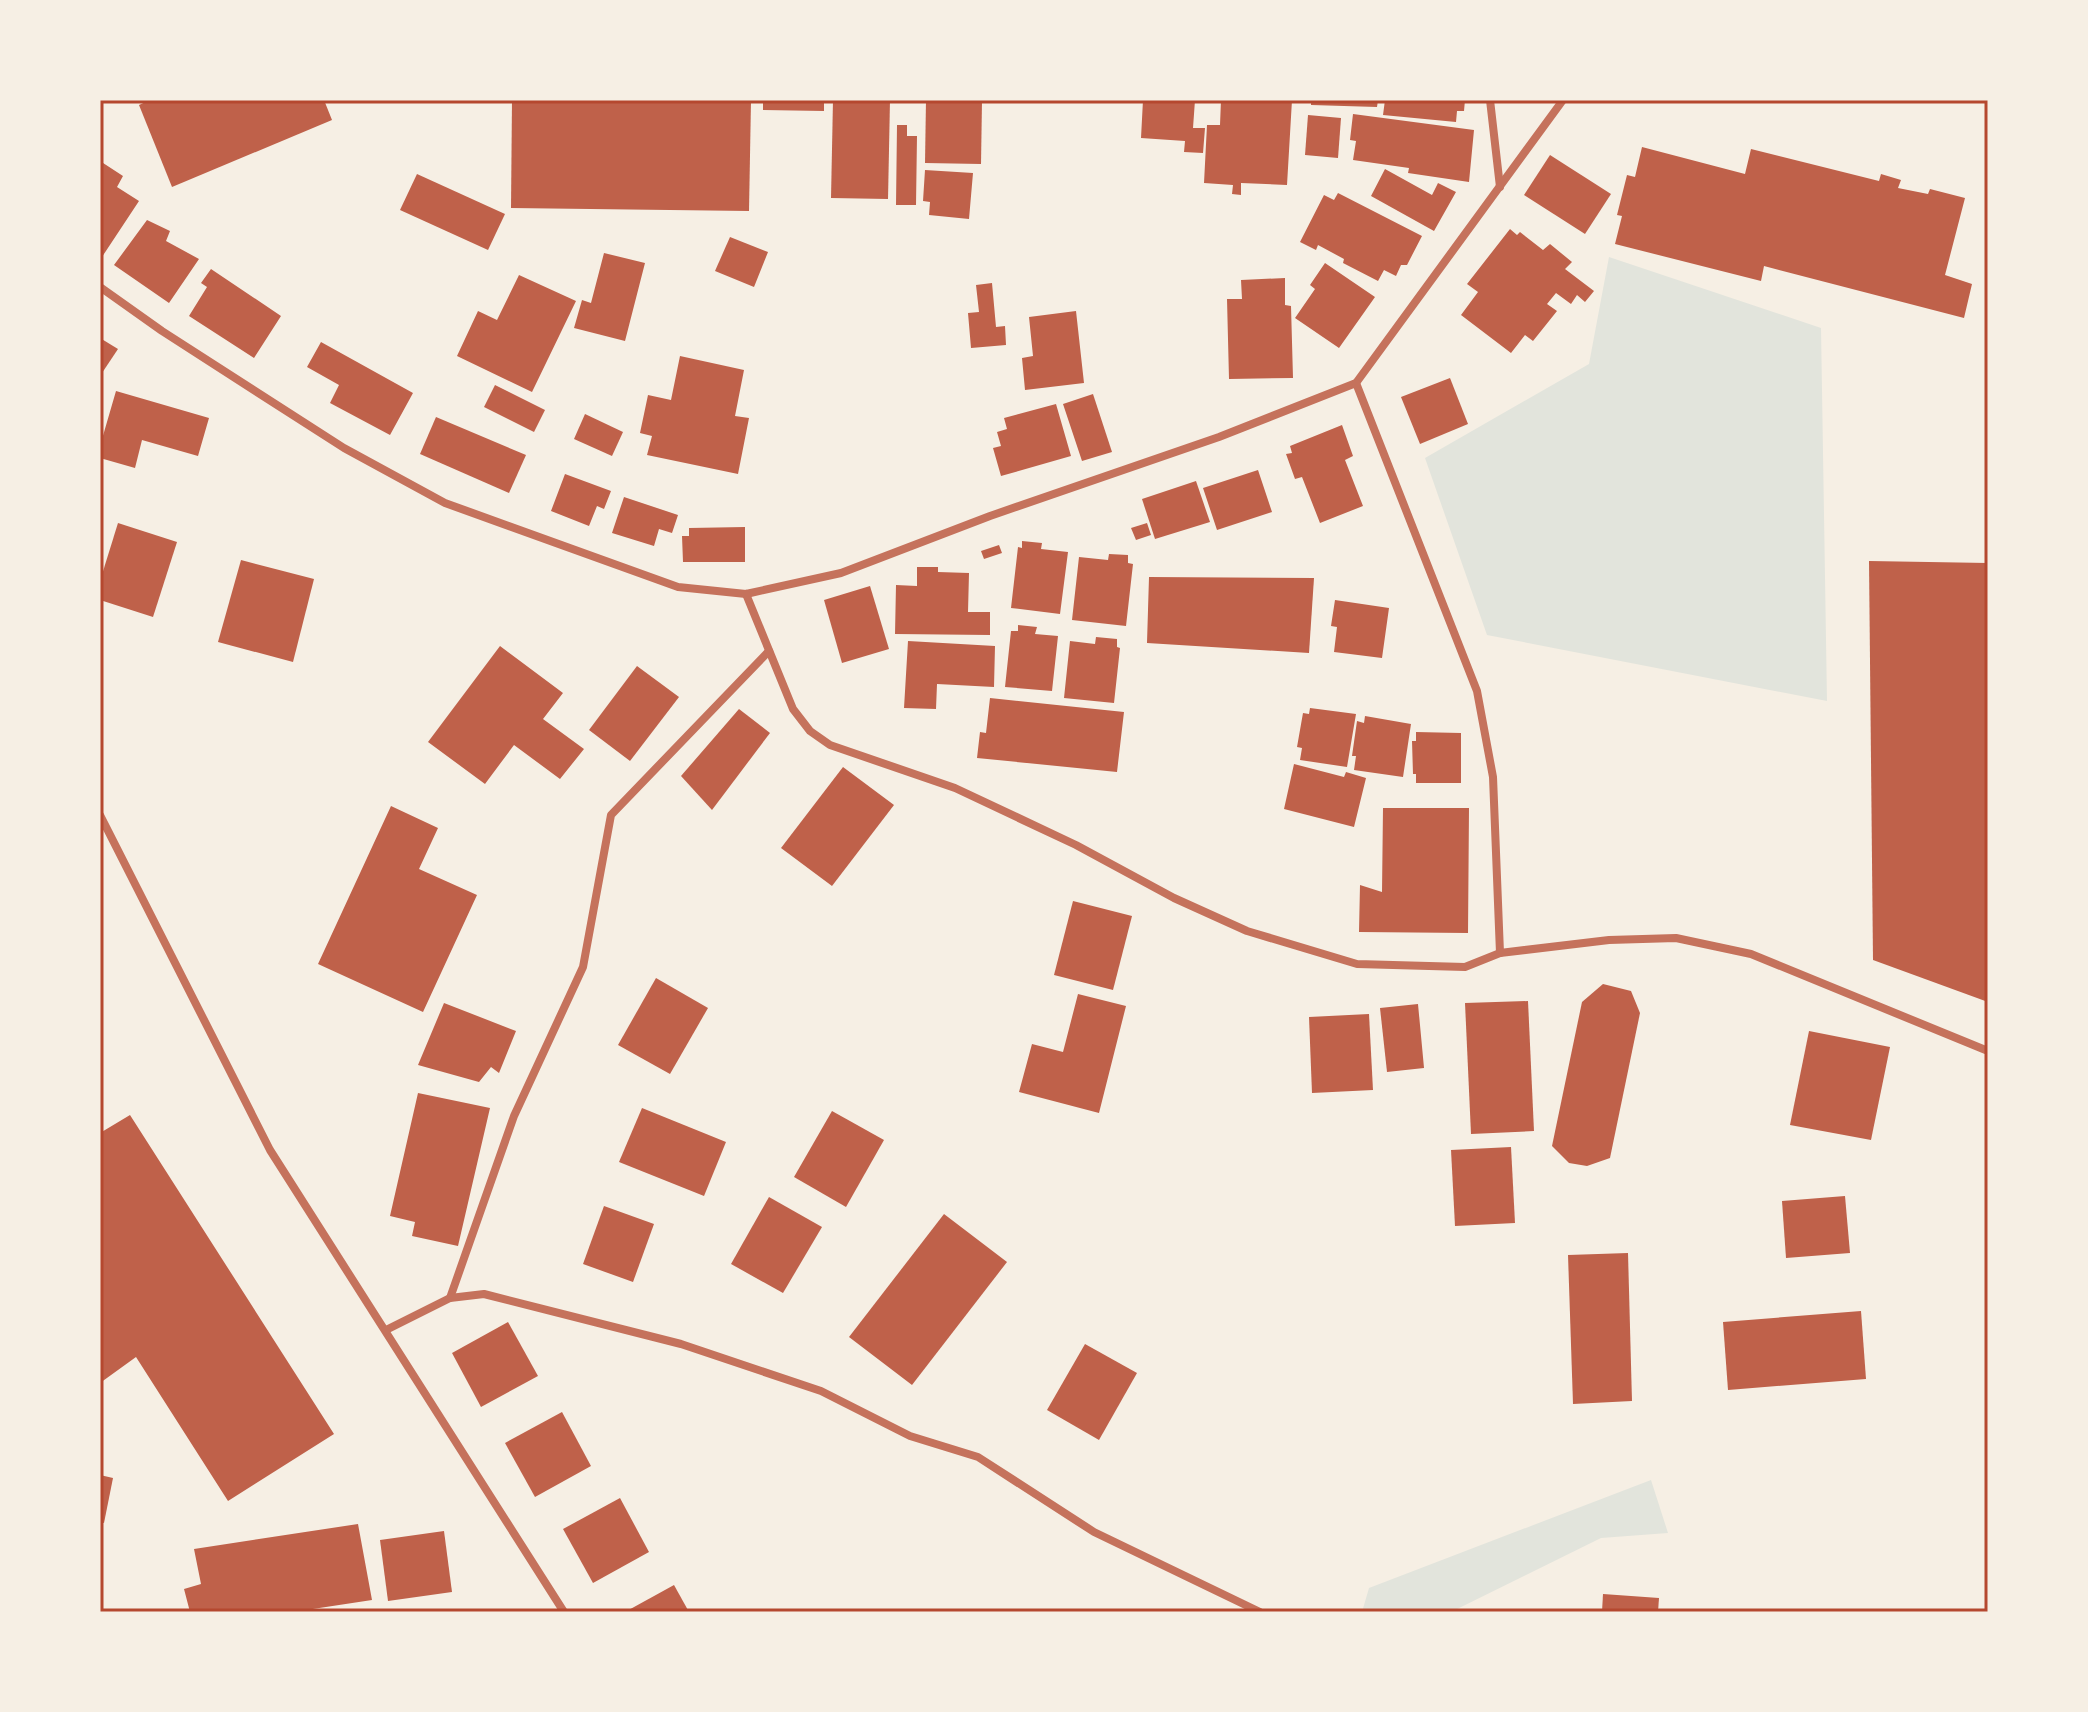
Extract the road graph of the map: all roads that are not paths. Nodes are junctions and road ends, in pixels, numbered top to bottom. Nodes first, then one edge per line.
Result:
1 (1490, 100) edge
2 (1563, 100) edge
3 (1500, 187) junction
4 (100, 287) edge
5 (1356, 383) junction
6 (746, 594) junction
7 (769, 651) junction
8 (100, 815) edge
9 (1500, 953) junction
10 (1988, 1051) edge
11 (450, 1298) junction
12 (386, 1330) junction
13 (564, 1612) edge
14 (1260, 1612) edge

1 - 3 street
2 - 3 street
3 - 5 street
4 - 6 street
5 - 6 street
5 - 9 street
6 - 7 street
7 - 9 street
7 - 11 street
8 - 12 street
9 - 10 street
11 - 12 street
11 - 14 street
12 - 13 street

